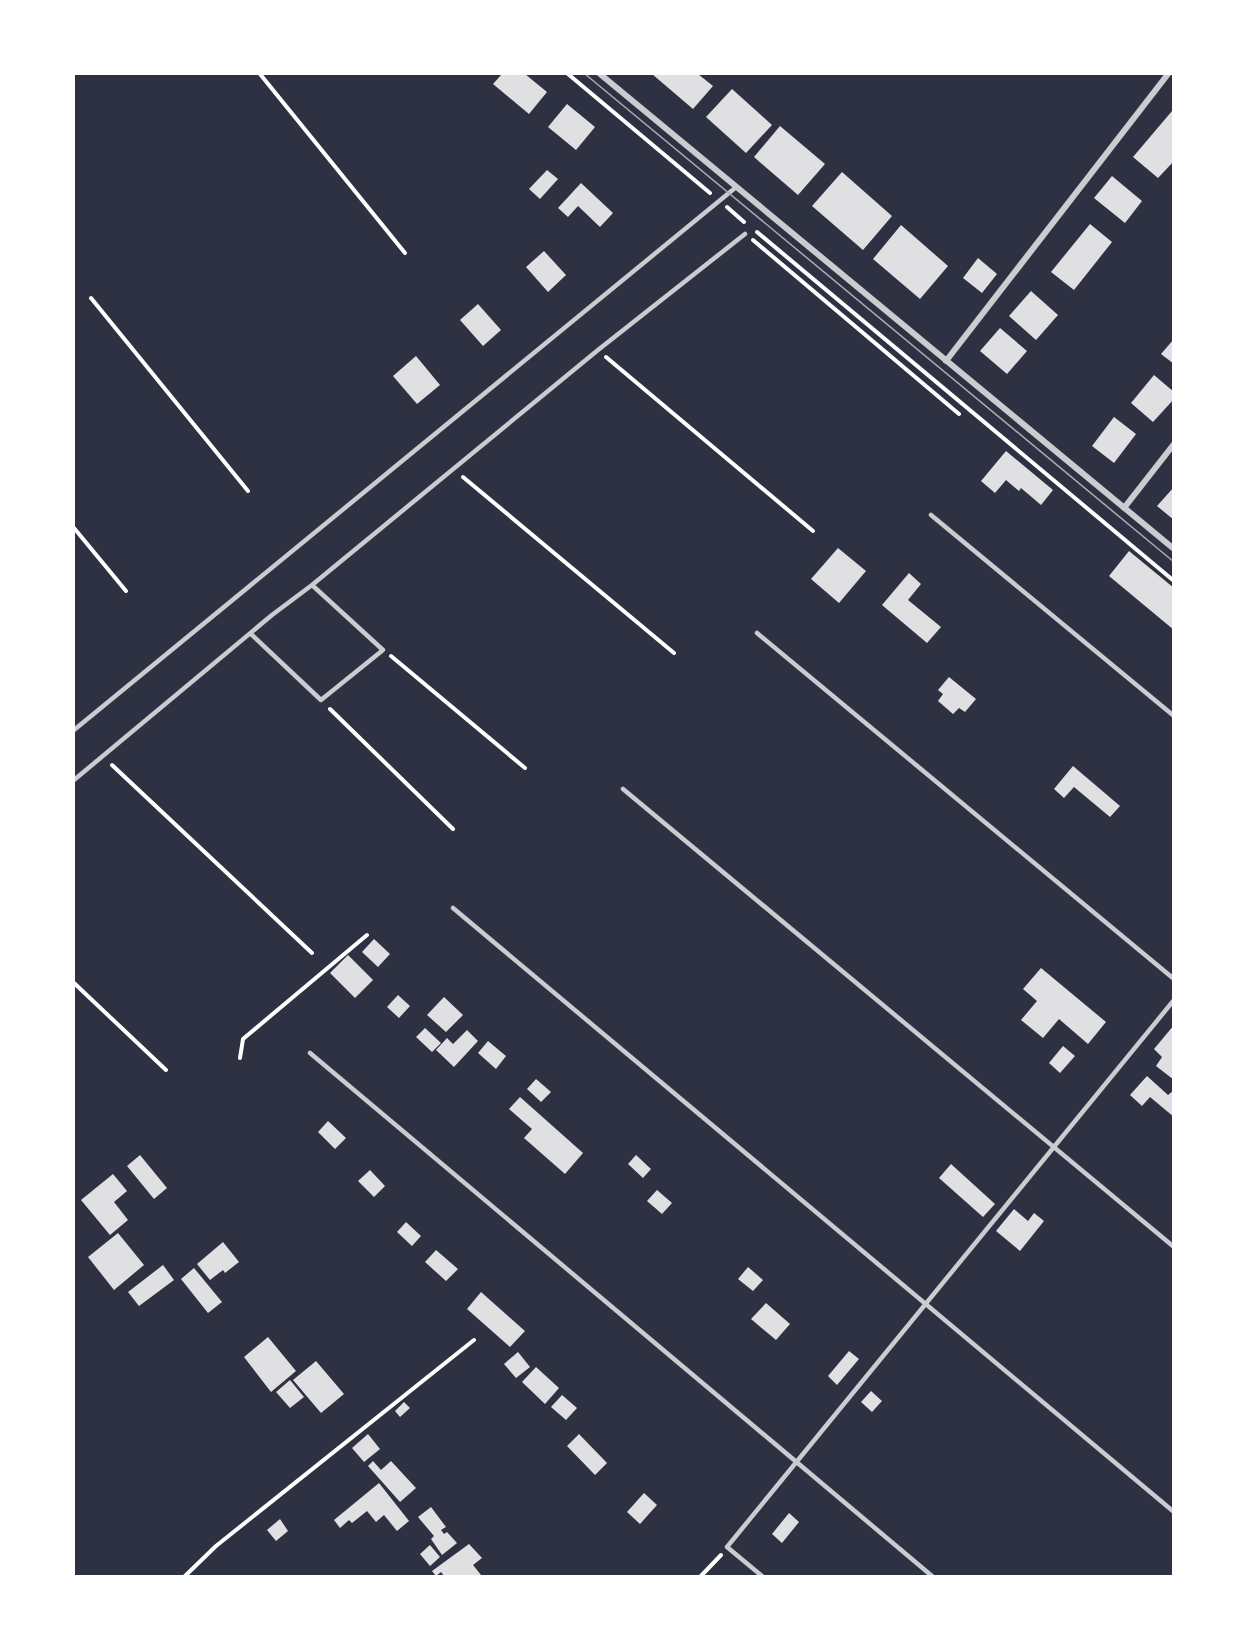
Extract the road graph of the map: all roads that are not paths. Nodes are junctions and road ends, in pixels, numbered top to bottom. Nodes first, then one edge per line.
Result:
1 (600, 74) edge
2 (1168, 74) edge
3 (735, 188) junction
4 (746, 234) road end
5 (946, 361) junction
6 (1173, 444) edge
7 (1124, 508) junction
8 (931, 515) dead end
9 (1173, 549) edge
10 (312, 585) junction
11 (757, 633) dead end
12 (251, 634) junction
13 (1173, 716) edge
14 (74, 730) edge
15 (74, 780) edge
16 (623, 789) dead end
17 (453, 908) dead end
18 (1173, 980) edge
19 (1173, 1000) edge
20 (310, 1053) dead end
21 (1055, 1148) junction
22 (1173, 1247) edge
23 (927, 1306) junction
24 (796, 1464) junction
25 (1173, 1512) edge
26 (762, 1576) edge
27 (932, 1576) edge

1 - 3 street
2 - 5 street
3 - 5 street
3 - 14 lane
4 - 10 lane
5 - 7 street
6 - 7 street
7 - 9 street
8 - 13 lane
10 - 12 lane
10 - 12 lane
11 - 18 lane
12 - 15 lane
16 - 21 lane
17 - 23 lane
19 - 21 lane
20 - 24 lane
21 - 22 lane
21 - 23 lane
23 - 24 lane
23 - 25 lane
24 - 26 lane
24 - 27 lane

